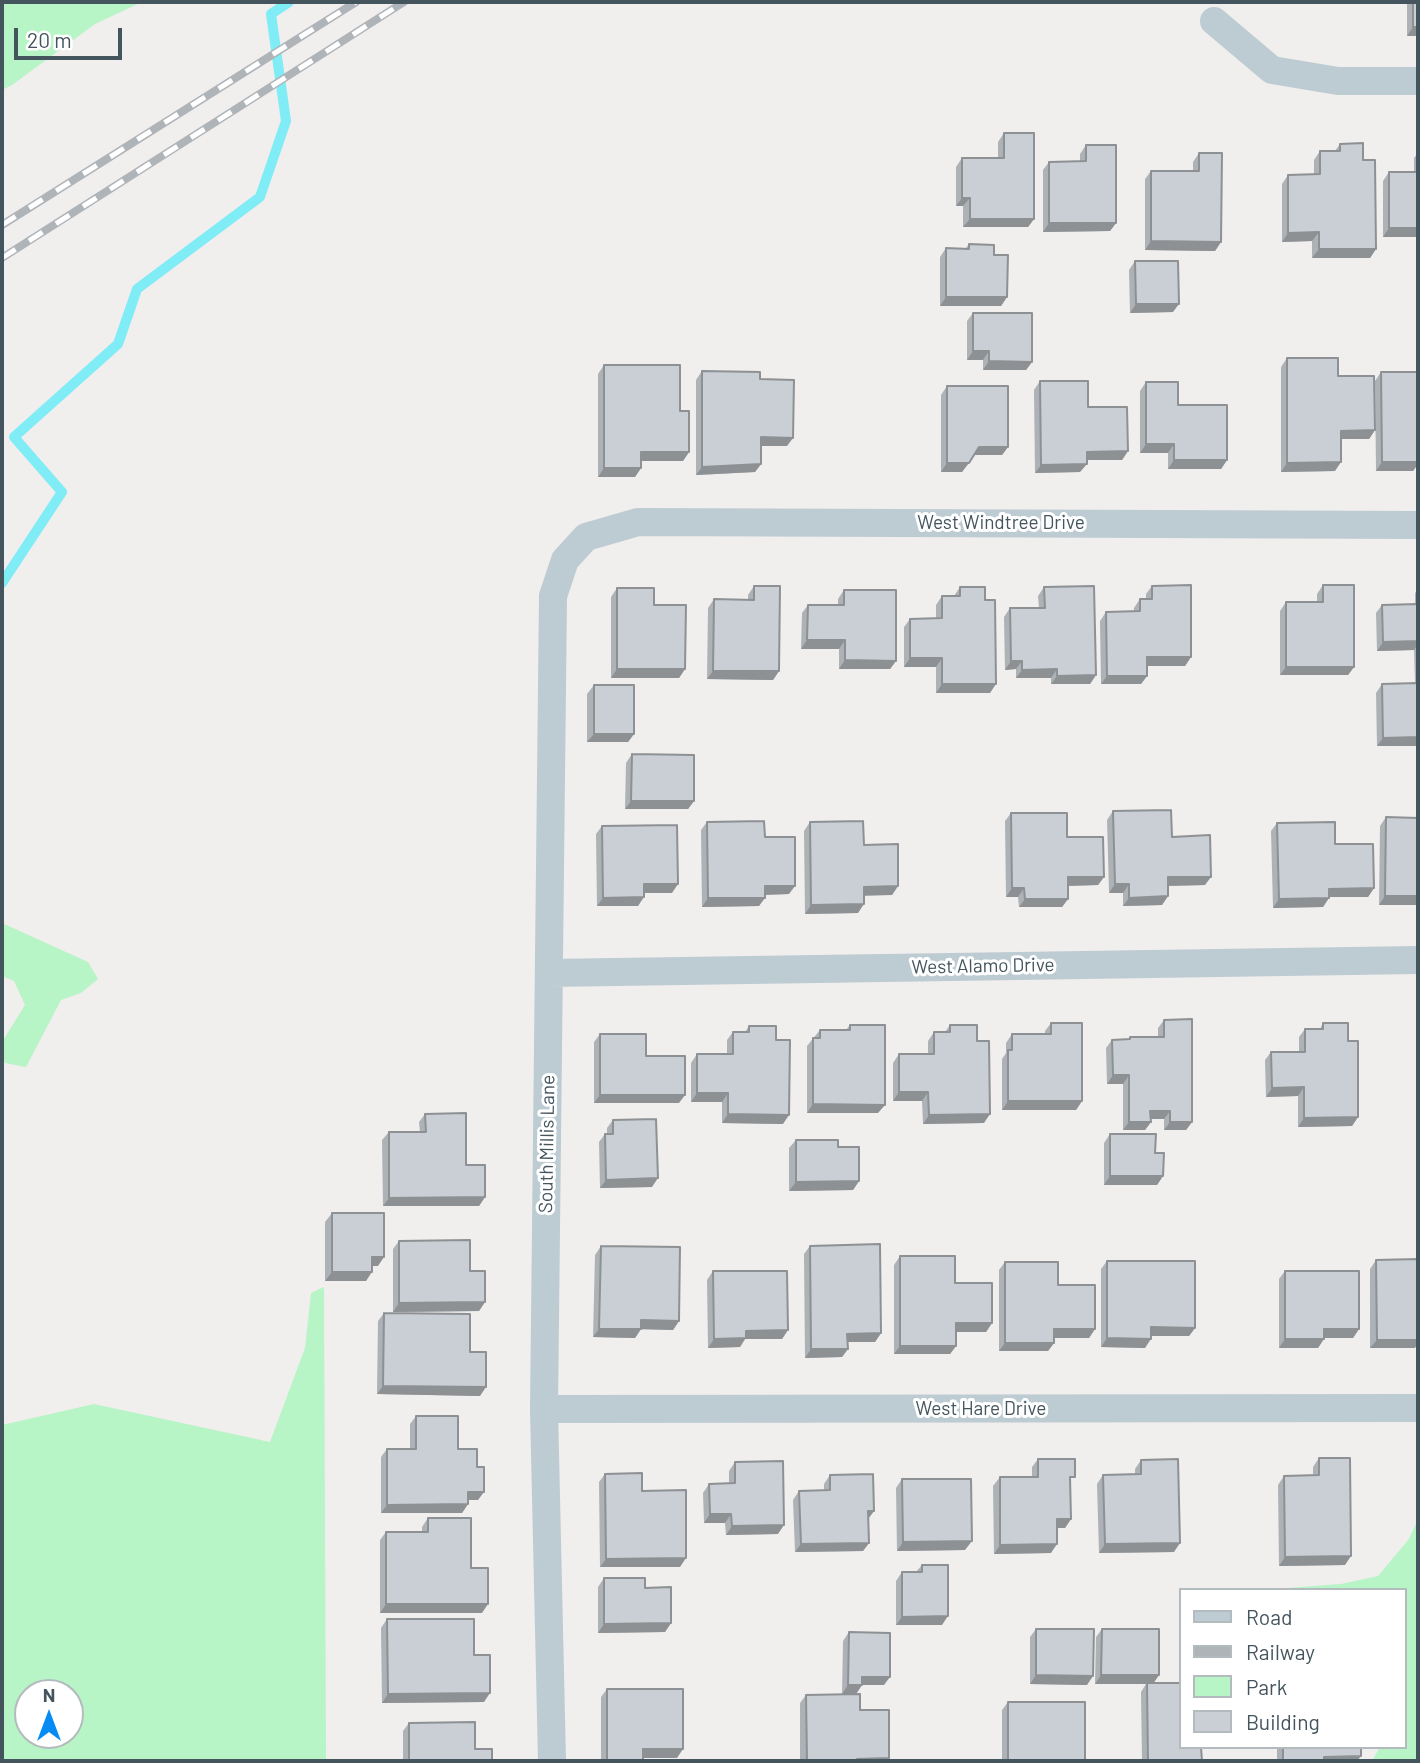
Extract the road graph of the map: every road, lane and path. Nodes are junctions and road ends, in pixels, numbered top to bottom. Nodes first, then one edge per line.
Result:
1 (1214, 21) dead end
2 (1418, 81) edge
3 (1418, 525) edge
4 (586, 537) joint
5 (1418, 960) edge
6 (549, 973) junction
7 (1418, 1408) edge
8 (544, 1409) junction
9 (552, 1761) edge

1 - 2 street
3 - 4 street, West Windtree Drive
4 - 6 street, South Millis Lane
5 - 6 street, West Alamo Drive
6 - 8 street, South Millis Lane
7 - 8 street, West Hare Drive
8 - 9 street, South Millis Lane

